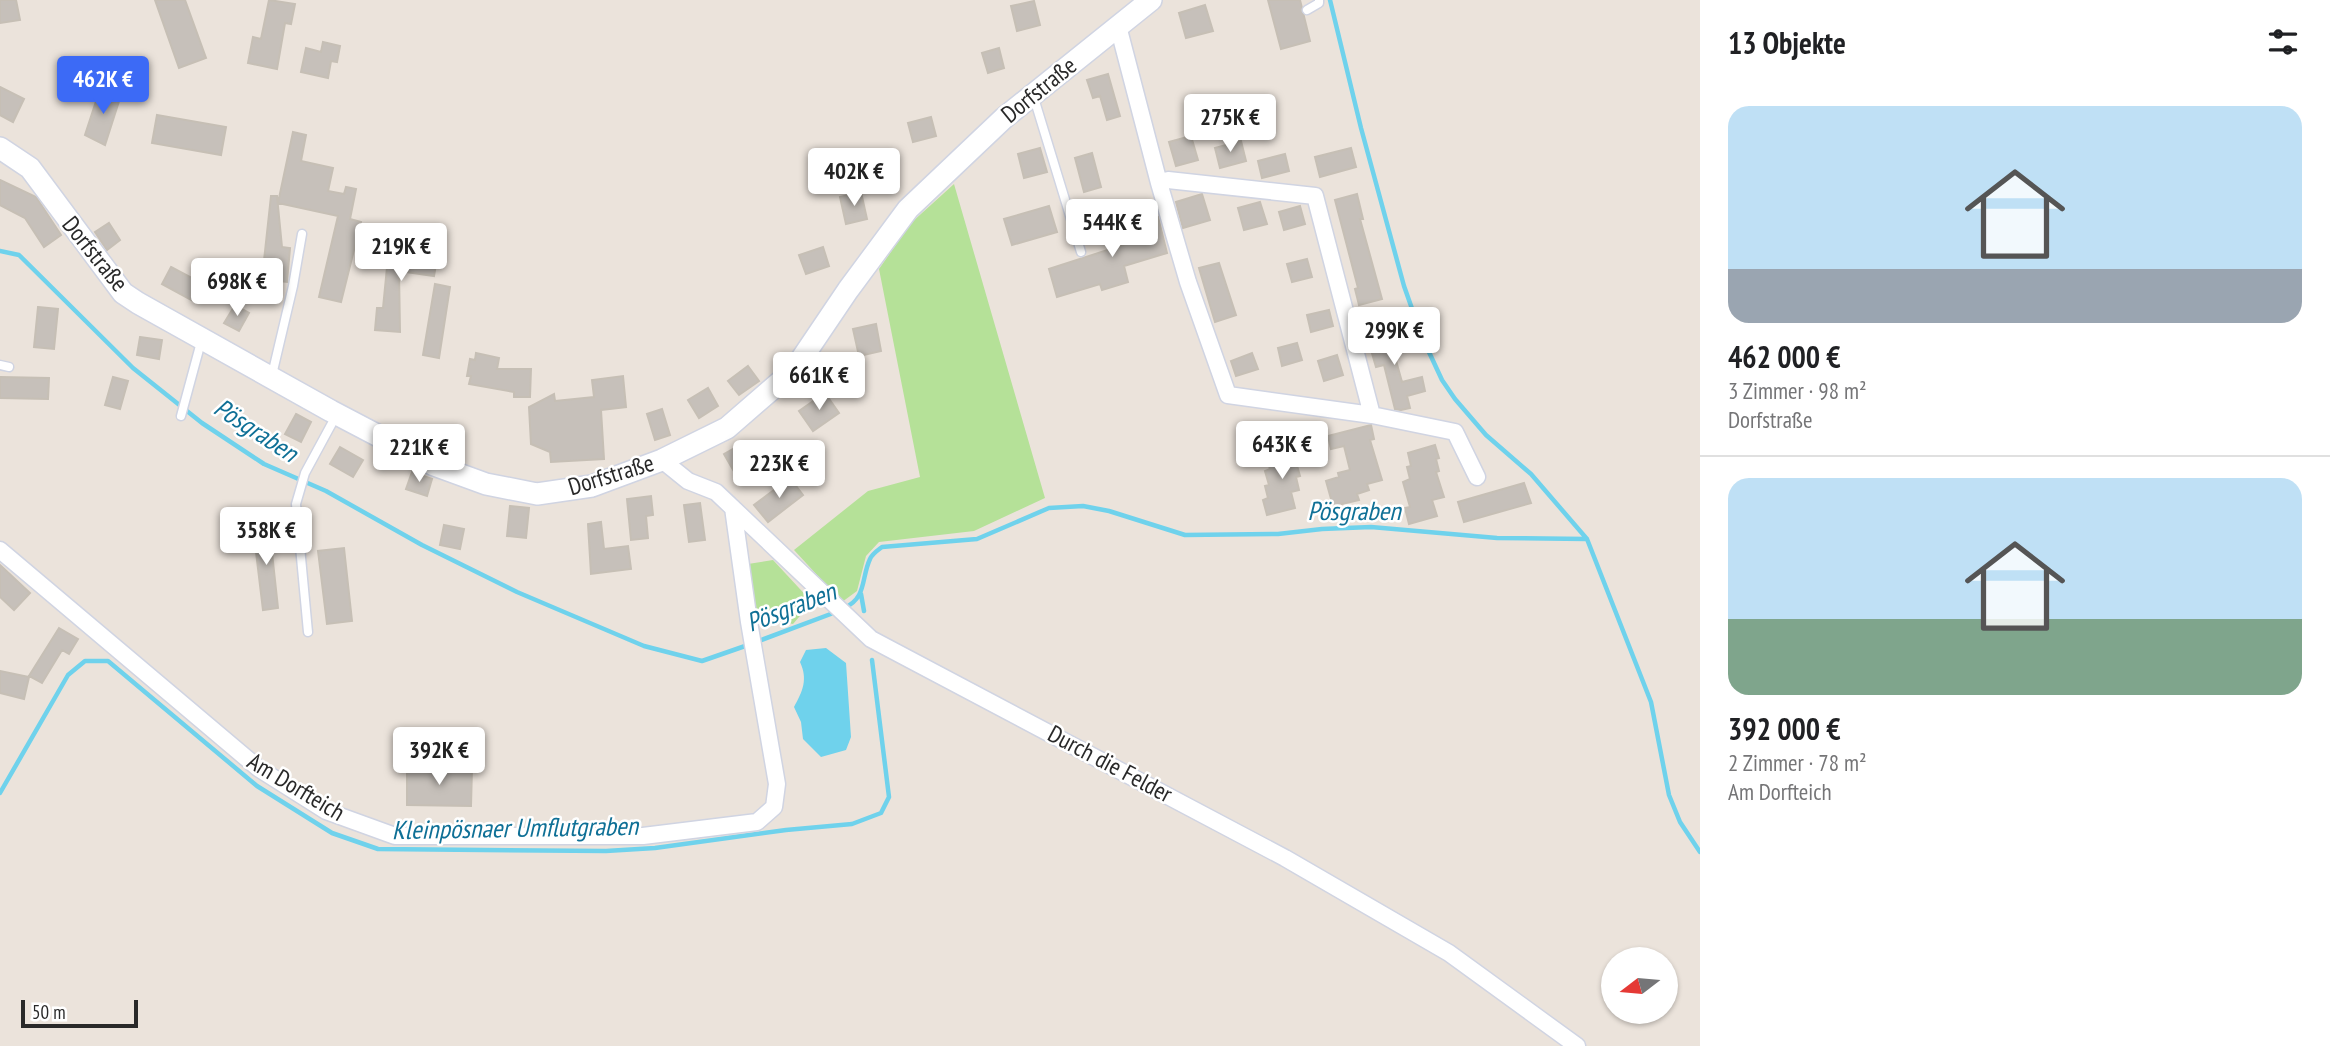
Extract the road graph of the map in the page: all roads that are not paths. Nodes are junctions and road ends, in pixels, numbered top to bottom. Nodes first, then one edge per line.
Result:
1 (1151, 0) edge
2 (1319, 0) edge
3 (1307, 10) dead end
4 (1118, 26) junction
5 (1033, 95) junction
6 (0, 148) edge
7 (1158, 183) junction
8 (302, 234) dead end
9 (1081, 253) dead end
10 (202, 339) junction
11 (271, 378) junction
12 (337, 414) junction
13 (1372, 415) junction
14 (181, 416) dead end
15 (663, 460) junction
16 (1477, 477) dead end
17 (733, 508) junction
18 (0, 550) edge
19 (308, 632) dead end
20 (1577, 1046) edge

1 - 4 street, Dorfstraße
2 - 3 lane
4 - 5 street, Dorfstraße
4 - 7 street
5 - 9 lane
5 - 15 street, Dorfstraße
6 - 10 street, Dorfstraße
7 - 13 street
7 - 13 street
8 - 11 lane
10 - 11 street, Dorfstraße
10 - 14 lane
11 - 12 street, Dorfstraße
12 - 15 street, Dorfstraße
12 - 19 lane
13 - 16 street
15 - 17 street, Durch die Felder
17 - 18 street, Am Dorfteich
17 - 20 street, Durch die Felder

